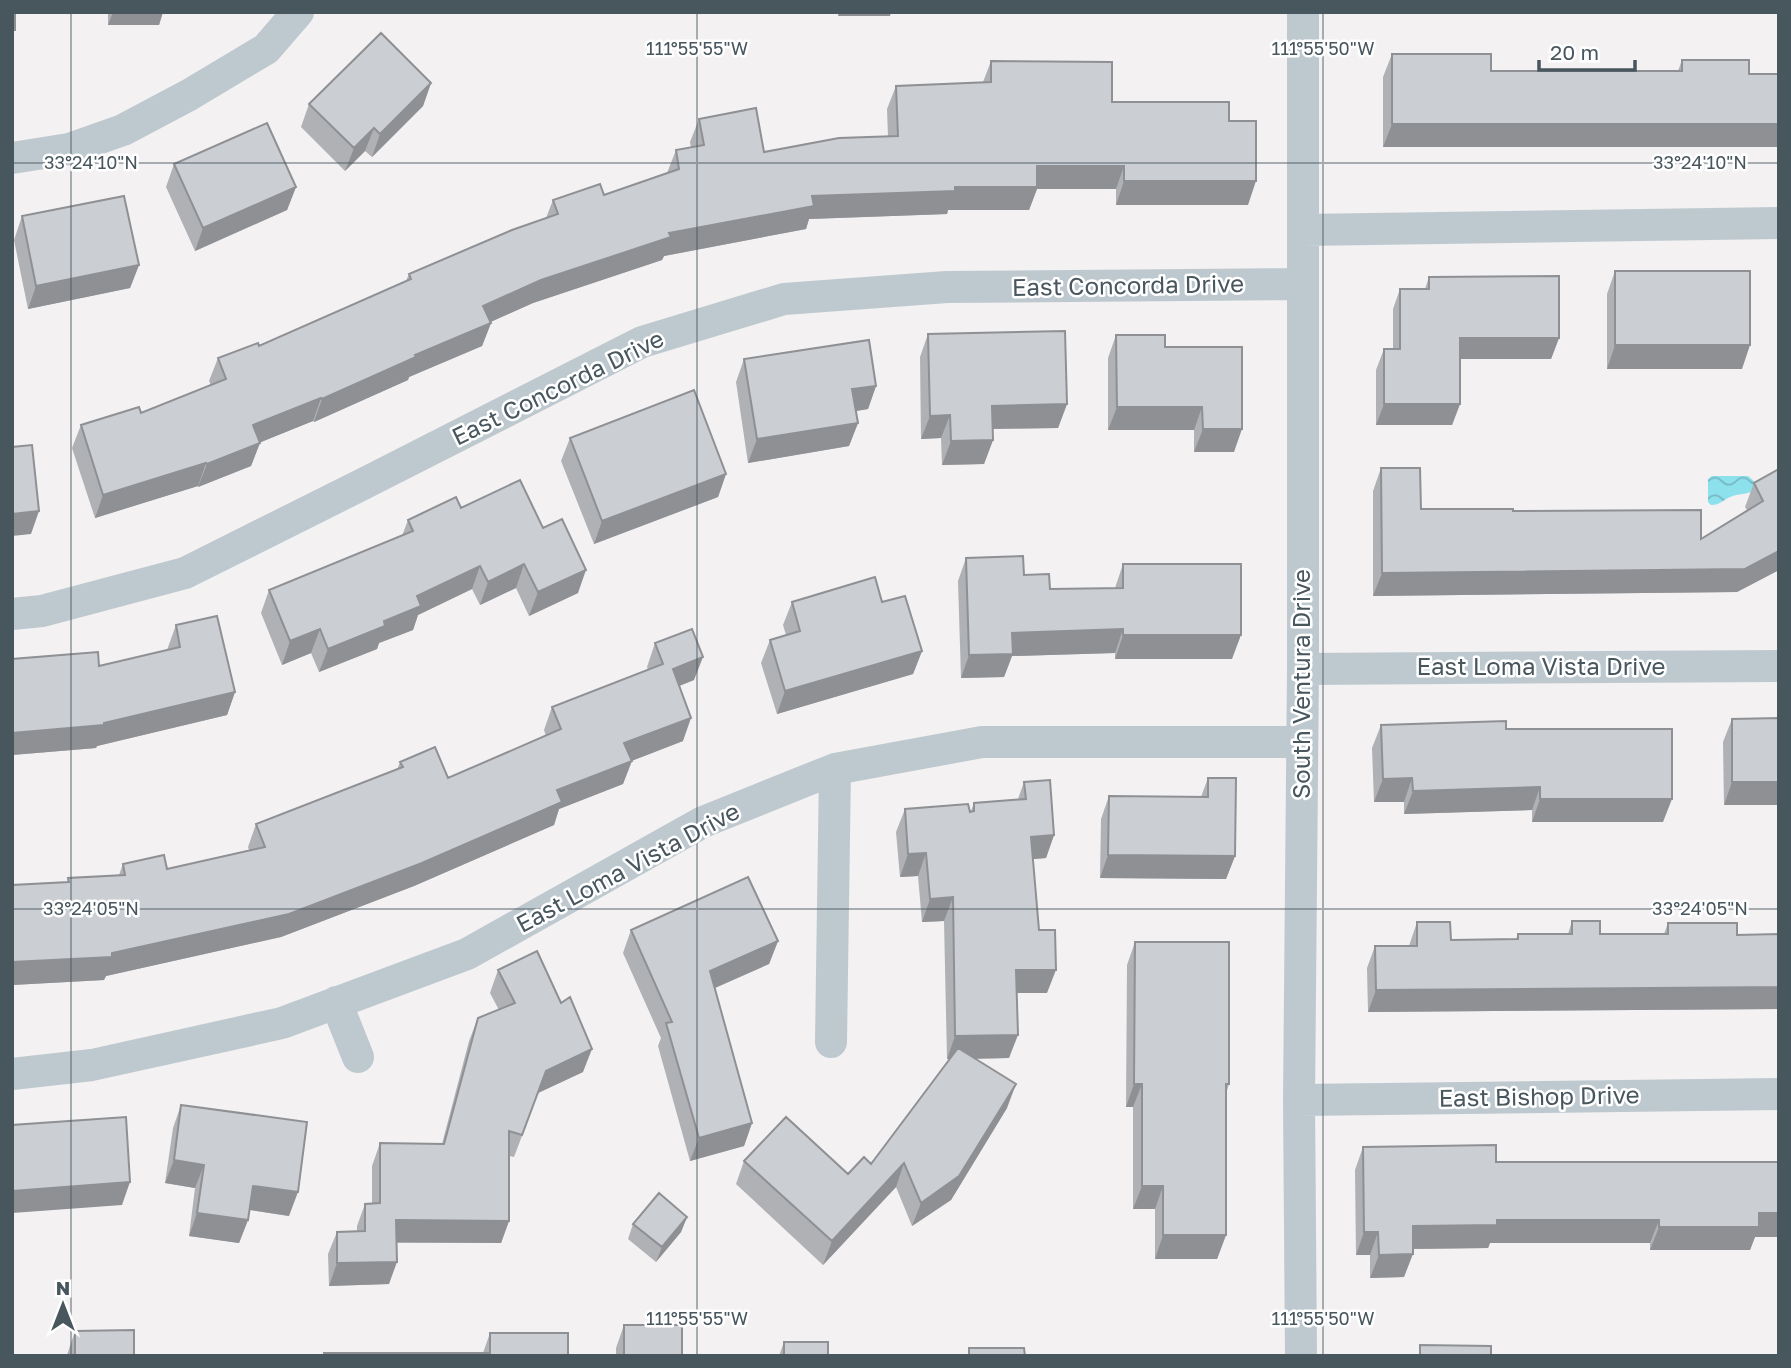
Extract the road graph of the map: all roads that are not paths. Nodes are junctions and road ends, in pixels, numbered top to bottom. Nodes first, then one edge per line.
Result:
1 (298, 12) edge
2 (1303, 12) edge
3 (12, 158) edge
4 (1779, 223) edge
5 (1303, 230) junction
6 (1303, 284) junction
7 (12, 614) edge
8 (1779, 666) edge
9 (1303, 669) junction
10 (1302, 742) junction
11 (835, 769) junction
12 (336, 1002) junction
13 (831, 1042) dead end
14 (358, 1057) dead end
15 (12, 1074) edge
16 (1779, 1094) edge
17 (1299, 1100) junction
18 (1301, 1356) edge

1 - 3 street
2 - 5 street, South Ventura Drive
4 - 5 street
5 - 6 street, South Ventura Drive
6 - 7 street, East Concorda Drive
6 - 9 street, South Ventura Drive
8 - 9 street, East Loma Vista Drive
9 - 10 street, South Ventura Drive
10 - 11 street, East Loma Vista Drive
10 - 17 street, South Ventura Drive
11 - 12 street, East Loma Vista Drive
11 - 13 street
12 - 14 street
12 - 15 street, East Loma Vista Drive
16 - 17 street, East Bishop Drive
17 - 18 street, South Ventura Drive

